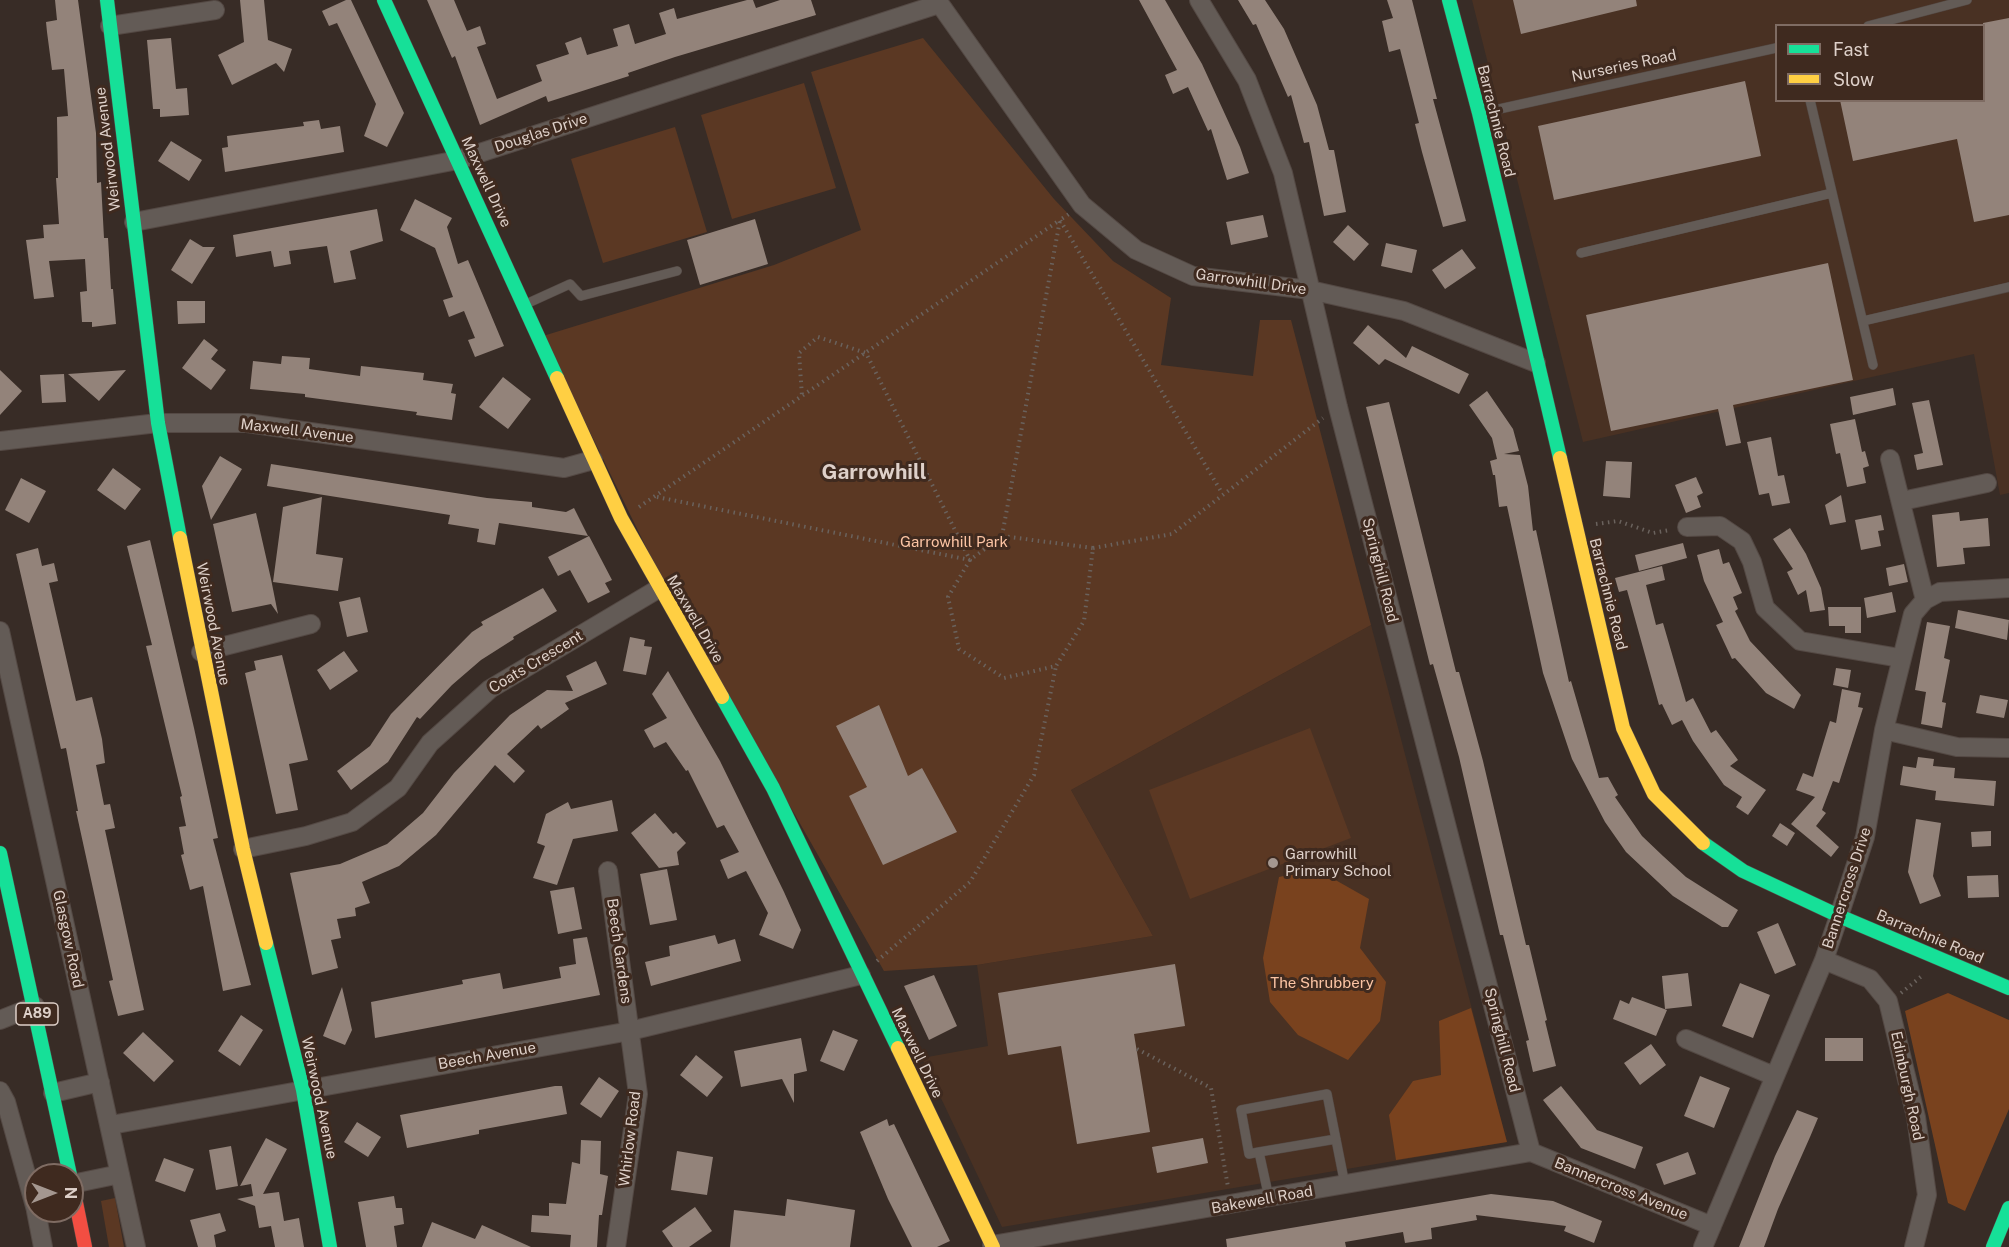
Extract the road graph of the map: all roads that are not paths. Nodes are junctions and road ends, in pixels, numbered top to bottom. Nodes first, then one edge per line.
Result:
1 (107, 0) edge
2 (384, 0) edge
3 (1199, 0) edge
4 (1449, 0) edge
5 (1967, 0) edge
6 (938, 2) edge
7 (215, 10) dead end
8 (1876, 24) edge
9 (110, 26) junction
10 (1775, 48) edge
11 (1810, 102) edge
12 (1479, 113) junction
13 (458, 160) junction
14 (1832, 193) junction
15 (134, 222) junction
16 (1581, 253) dead end
17 (677, 271) dead end
18 (2009, 287) edge
19 (1310, 290) junction
20 (524, 304) junction
21 (1863, 321) junction
22 (1536, 363) junction
23 (1874, 365) dead end
24 (159, 423) junction
25 (0, 441) edge
26 (1890, 459) dead end
27 (592, 460) junction
28 (1987, 483) dead end
29 (1902, 501) junction
30 (1688, 526) road end
31 (2009, 588) edge
32 (658, 589) junction
33 (1925, 600) junction
34 (311, 624) dead end
35 (0, 631) edge
36 (201, 652) junction
37 (1900, 658) junction
38 (1884, 730) junction
39 (2009, 747) edge
40 (243, 849) junction
41 (0, 853) edge
42 (608, 871) dead end
43 (1839, 916) junction
44 (1824, 960) junction
45 (861, 975) junction
46 (2009, 988) edge
47 (35, 1006) junction
48 (0, 1020) edge
49 (630, 1031) junction
50 (1686, 1039) dead end
51 (1774, 1077) junction
52 (100, 1082) junction
53 (303, 1090) junction
54 (0, 1091) edge
55 (53, 1093) junction
56 (111, 1125) junction
57 (1336, 1139) junction
58 (1259, 1152) junction
59 (1531, 1152) junction
60 (68, 1163) edge
61 (24, 1167) edge
62 (120, 1174) junction
63 (84, 1182) edge
64 (1345, 1185) junction
65 (1269, 1198) junction
66 (2009, 1208) edge
67 (38, 1223) edge
68 (80, 1223) edge
69 (1712, 1226) junction
70 (993, 1246) edge
71 (43, 1247) edge
72 (85, 1247) edge
73 (136, 1247) edge
74 (330, 1247) edge
75 (616, 1247) edge
76 (1702, 1247) edge
77 (1914, 1247) edge
78 (1993, 1247) edge

1 - 9 street, Weirwood Avenue
2 - 13 street, Maxwell Drive
3 - 19 street, Springhill Road
4 - 12 street, Barrachnie Road
5 - 8 lane
6 - 13 street, Douglas Drive
6 - 19 street, Garrowhill Drive
7 - 9 street
9 - 15 street, Weirwood Avenue
10 - 12 lane, Nurseries Road
11 - 14 lane
12 - 22 street, Barrachnie Road
13 - 15 street, Douglas Drive
13 - 20 street, Maxwell Drive
14 - 16 lane
14 - 21 lane
15 - 24 street, Weirwood Avenue
17 - 20 lane
18 - 21 lane
19 - 22 street, Garrowhill Drive
19 - 59 street, Springhill Road
20 - 27 street, Maxwell Drive
21 - 23 lane
22 - 43 street, Barrachnie Road
24 - 25 street, Maxwell Avenue
24 - 27 street, Maxwell Avenue
24 - 36 street, Weirwood Avenue
26 - 29 street
27 - 32 street, Maxwell Drive
28 - 29 street
29 - 33 street
30 - 37 street
31 - 33 street
32 - 40 street, Coats Crescent
32 - 45 street, Maxwell Drive
33 - 37 street, Bannercross Drive
34 - 36 street
35 - 52 street, Glasgow Road
36 - 40 street, Weirwood Avenue
37 - 38 street, Bannercross Drive
38 - 39 street
38 - 43 street, Bannercross Drive
40 - 53 street, Weirwood Avenue
41 - 47 street, A89
42 - 49 street, Beech Gardens
43 - 44 street, Bannercross Drive
43 - 46 street, Barrachnie Road
44 - 51 street, Bannercross Drive
44 - 77 street, Edinburgh Road
45 - 49 street, Beech Avenue
45 - 70 street, Maxwell Drive
47 - 48 street
47 - 55 street, A89
49 - 53 street, Beech Avenue
49 - 75 street, Whirlow Road
50 - 51 street
51 - 69 street, Bannercross Drive
52 - 55 street
52 - 56 street, Glasgow Road
53 - 56 street, Beech Avenue
53 - 74 street, Weirwood Avenue
54 - 61 street
55 - 60 street, A89
56 - 62 street, Glasgow Road
57 - 58 lane
57 - 58 lane
57 - 64 lane
58 - 65 lane
59 - 64 street, Bakewell Road
59 - 69 street, Bannercross Avenue
62 - 63 street
62 - 73 street, Glasgow Road
64 - 65 street, Bakewell Road
65 - 70 street, Bakewell Road
66 - 78 street
67 - 71 street
68 - 72 street
69 - 76 street, Bannercross Drive

